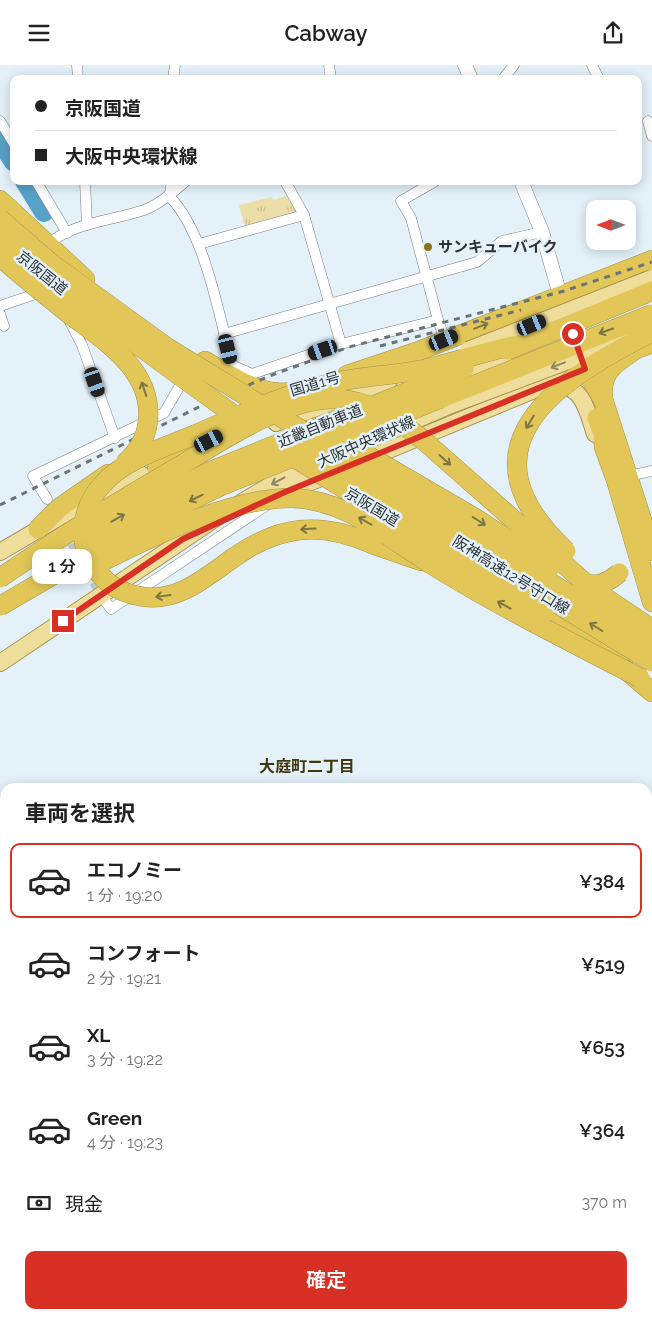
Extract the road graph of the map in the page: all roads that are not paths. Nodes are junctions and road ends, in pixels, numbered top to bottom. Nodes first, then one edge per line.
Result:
1 (514, 65) edge
2 (506, 75) edge
3 (0, 121) edge
4 (646, 122) edge
5 (652, 136) edge
6 (10, 137) edge
7 (38, 185) edge
8 (85, 185) edge
9 (170, 185) edge
10 (181, 185) edge
11 (287, 185) edge
12 (429, 185) edge
13 (524, 185) edge
14 (169, 196) junction
15 (0, 200) edge
16 (304, 215) junction
17 (0, 219) edge
18 (87, 225) junction
19 (542, 232) junction
20 (67, 233) junction
21 (0, 238) edge
22 (48, 244) junction
23 (199, 244) junction
24 (0, 257) edge
25 (652, 260) edge
26 (34, 265) junction
27 (427, 277) junction
28 (652, 278) edge
29 (46, 290) junction
30 (652, 291) edge
31 (560, 295) junction
32 (330, 305) junction
33 (0, 306) edge
34 (0, 314) edge
35 (652, 314) edge
36 (438, 320) junction
37 (4, 327) dead end
38 (652, 330) edge
39 (224, 334) junction
40 (573, 334) junction
41 (444, 340) junction
42 (341, 344) junction
43 (518, 345) junction
44 (644, 346) edge
45 (416, 352) junction
46 (165, 354) junction
47 (198, 357) junction
48 (585, 369) junction
49 (517, 396) junction
50 (603, 399) junction
51 (115, 438) junction
52 (604, 447) junction
53 (157, 467) junction
54 (652, 471) edge
55 (127, 472) junction
56 (628, 476) junction
57 (373, 482) junction
58 (285, 492) junction
59 (47, 499) dead end
60 (630, 528) junction
61 (38, 529) joint
62 (183, 539) junction
63 (650, 541) edge
64 (5, 548) edge
65 (434, 566) junction
66 (0, 578) edge
67 (0, 587) edge
68 (652, 602) edge
69 (0, 606) edge
70 (108, 606) dead end
71 (0, 618) edge
72 (652, 619) edge
73 (652, 624) edge
74 (652, 629) edge
75 (593, 644) junction
76 (652, 645) edge
77 (652, 662) edge
78 (0, 663) edge
79 (652, 684) edge
80 (652, 692) edge

1 - 2 street
3 - 6 street
4 - 5 street
7 - 20 street
8 - 18 street
9 - 14 street
10 - 14 street
11 - 16 street
12 - 27 street
13 - 19 main road
14 - 18 street
14 - 23 street
15 - 22 highway, 国道1号
16 - 23 street
16 - 32 street
17 - 46 highway, 京阪国道, bridge
18 - 20 street
19 - 27 street
19 - 31 main road
20 - 22 street
21 - 46 highway, 京阪国道, bridge
22 - 26 street
22 - 47 highway, 国道1号
23 - 39 street
24 - 26 street
55 -> 24 highway, bridge
25 - 31 highway
26 - 29 street
27 - 32 street
27 - 36 street
28 - 53 main road, bridge
29 - 33 street
29 - 51 street
30 - 43 highway, 近畿自動車道, bridge
31 - 40 highway
41 -> 31 highway, 国道1号
32 - 39 street
32 - 42 street
34 - 37 street
35 -> 69 highway, 近畿自動車道, bridge
36 - 41 street
36 - 42 street
38 -> 62 main road, 大阪中央環状線, bridge
38 -> 73 highway, bridge
39 - 42 street
40 - 48 highway
40 - 55 main road
41 - 45 highway, 国道1号
65 -> 43 highway, bridge
67 -> 43 highway, 近畿自動車道, bridge
44 - 48 highway
44 - 50 highway
45 - 47 highway, 国道1号
45 - 53 highway
46 - 57 highway, bridge
46 -> 60 highway, bridge
46 - 75 highway, 京阪国道, bridge
47 - 51 street
48 - 49 main road
48 - 50 highway
48 - 52 highway
49 - 52 main road
49 - 58 main road
50 - 56 highway
51 - 59 street
52 - 60 highway
53 - 55 main road
54 - 56 street
55 - 61 highway
56 - 63 highway
57 - 76 highway, 阪神高速12号守口線, bridge
77 -> 57 highway, 阪神高速12号守口線, bridge
58 - 62 main road
58 - 70 street
60 - 68 highway
61 - 64 main road
62 - 78 main road, 大阪中央環状線
65 -> 71 highway, bridge
79 -> 65 highway, bridge
66 -> 74 highway, bridge
72 - 75 highway, 京阪国道
75 - 80 highway

